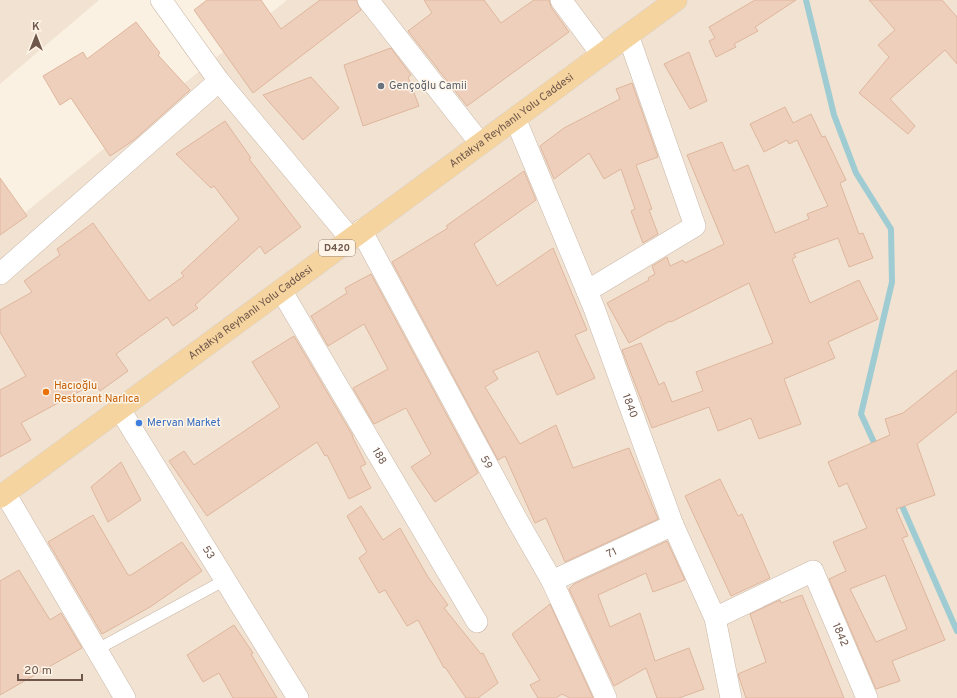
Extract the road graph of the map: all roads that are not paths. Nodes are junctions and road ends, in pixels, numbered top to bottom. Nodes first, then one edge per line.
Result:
1 (161, 0) edge
2 (368, 0) edge
3 (561, 0) edge
4 (676, 0) edge
5 (628, 35) junction
6 (602, 55) junction
7 (219, 81) junction
8 (515, 118) junction
9 (480, 143) junction
10 (356, 234) junction
11 (0, 274) edge
12 (281, 290) junction
13 (587, 291) junction
14 (119, 408) junction
15 (2, 495) edge
16 (673, 525) junction
17 (225, 580) junction
18 (552, 581) junction
19 (715, 618) junction
20 (477, 622) dead end
21 (96, 650) junction
22 (124, 698) edge
23 (298, 698) edge
24 (606, 698) edge
25 (731, 698) edge
26 (867, 698) edge

1 - 7 street, 59
2 - 9 street
3 - 6 street
4 - 5 main road, Antakya Reyhanlı Yolu Caddesi / D420
5 - 6 main road, Antakya Reyhanlı Yolu Caddesi / D420
5 - 13 street
6 - 8 main road, Antakya Reyhanlı Yolu Caddesi / D420
7 - 10 street, 59
7 - 11 street
8 - 9 main road, Antakya Reyhanlı Yolu Caddesi / D420
8 - 13 street, 1840
9 - 10 main road, Antakya Reyhanlı Yolu Caddesi / D420
10 - 12 main road, Antakya Reyhanlı Yolu Caddesi / D420
10 - 18 street, 59
12 - 14 main road, Antakya Reyhanlı Yolu Caddesi / D420
12 - 20 street, 188
13 - 16 street, 1840
14 - 15 main road, Antakya Reyhanlı Yolu Caddesi / D420
14 - 17 street, 53
15 - 21 street
16 - 18 street, 71
16 - 19 street, 1840
17 - 21 lane
17 - 23 street, 53
18 - 24 street, 59
19 - 25 street, 1840
19 - 26 street, 1842
21 - 22 street

